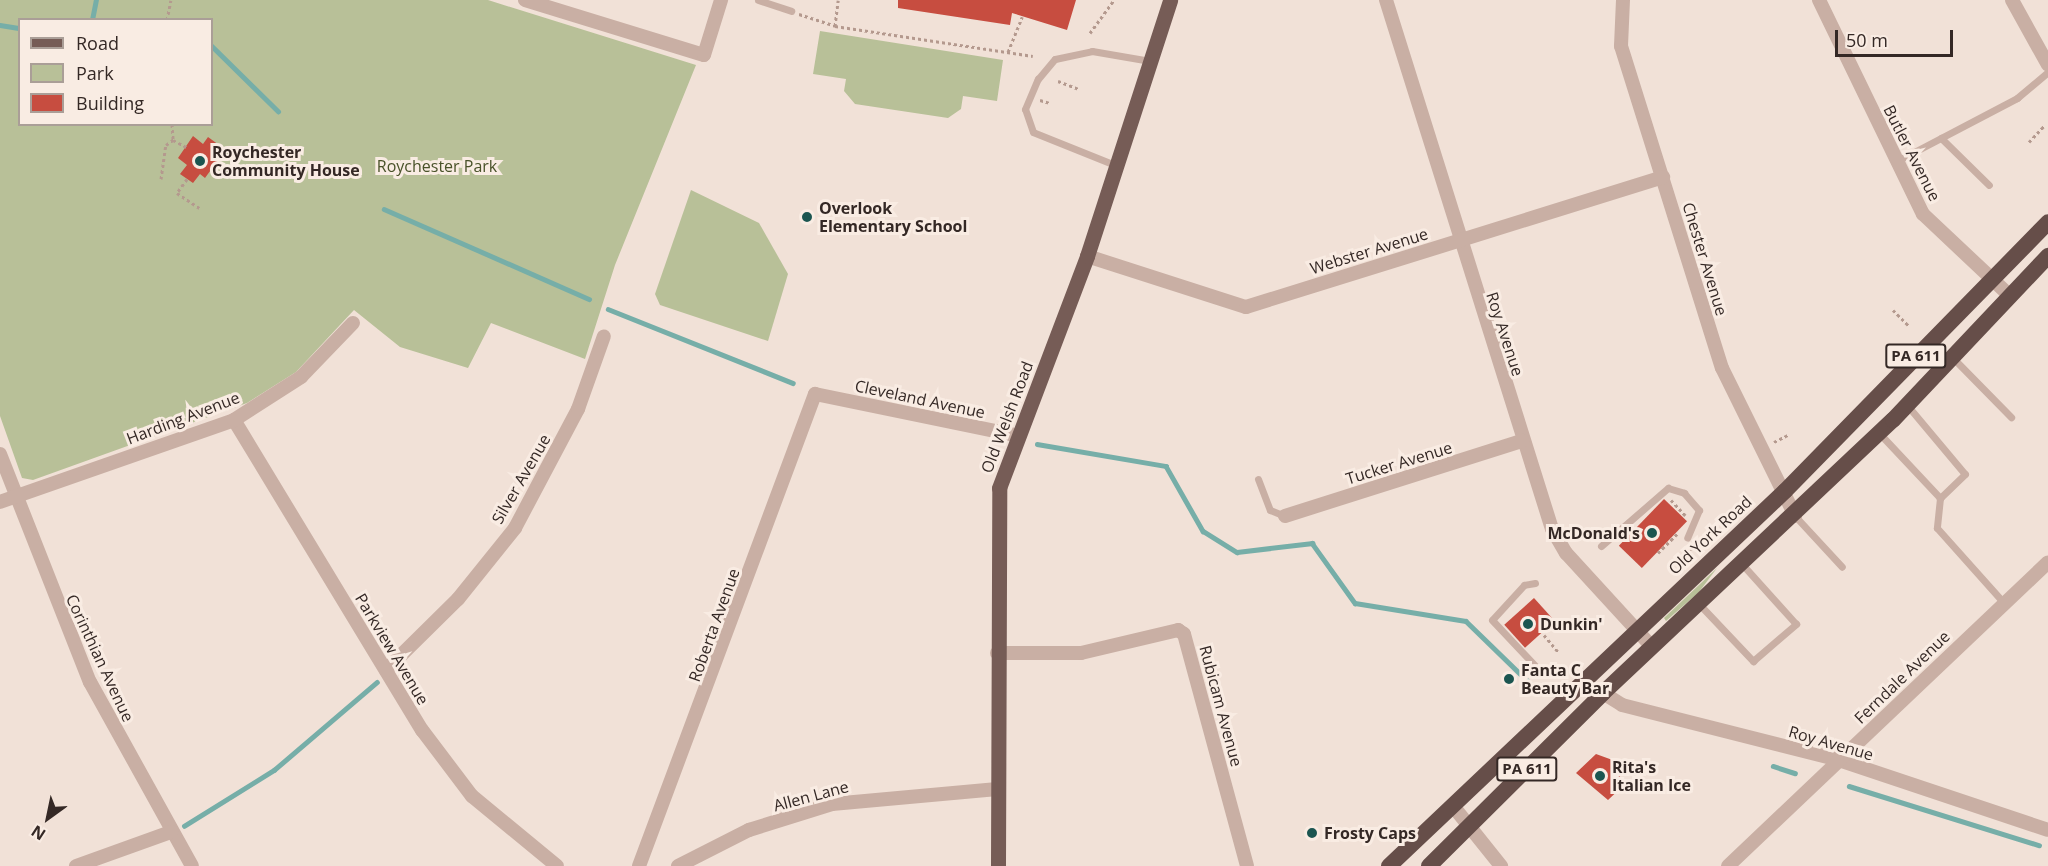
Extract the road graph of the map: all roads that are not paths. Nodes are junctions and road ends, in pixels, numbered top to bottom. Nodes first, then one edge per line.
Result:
1 (525, 0) edge
2 (722, 0) edge
3 (758, 0) edge
4 (1170, 0) edge
5 (1386, 0) edge
6 (1623, 0) edge
7 (1819, 0) edge
8 (2012, 0) edge
9 (791, 11) road end
10 (1150, 61) junction
11 (2048, 65) edge
12 (2048, 72) edge
13 (1941, 138) junction
14 (1897, 161) junction
15 (1115, 165) junction
16 (1663, 177) junction
17 (1989, 185) dead end
18 (2048, 222) edge
19 (1458, 240) junction
20 (1087, 256) junction
21 (2048, 256) edge
22 (1992, 278) junction
23 (2009, 295) junction
24 (353, 323) dead end
25 (604, 336) dead end
26 (1951, 356) junction
27 (815, 394) joint
28 (1907, 405) junction
29 (2011, 417) dead end
30 (234, 420) junction
31 (1880, 434) junction
32 (1019, 436) junction
33 (1522, 441) junction
34 (0, 454) edge
35 (1258, 479) dead end
36 (1785, 491) junction
37 (15, 497) junction
38 (1940, 498) junction
39 (0, 502) edge
40 (1285, 516) joint
41 (1795, 516) junction
42 (1687, 538) dead end
43 (1601, 546) dead end
44 (2048, 562) edge
45 (1742, 564) junction
46 (1842, 567) dead end
47 (1535, 583) dead end
48 (2004, 603) junction
49 (1699, 604) junction
50 (1637, 628) junction
51 (1652, 647) junction
52 (997, 653) junction
53 (386, 670) junction
54 (1540, 671) dead end
55 (1603, 693) junction
56 (1839, 760) junction
57 (997, 789) junction
58 (1453, 806) junction
59 (1470, 827) junction
60 (2048, 830) edge
61 (171, 832) junction
62 (76, 866) edge
63 (192, 866) edge
64 (557, 866) edge
65 (639, 866) edge
66 (678, 866) edge
67 (998, 866) edge
68 (1247, 866) edge
69 (1389, 866) edge
70 (1429, 866) edge
71 (1501, 866) edge
72 (1728, 866) edge

1 - 2 street
3 - 9 lane
4 - 10 main road, Old Welsh Road
5 - 19 street, Roy Avenue
6 - 16 street, Chester Avenue
7 - 14 street, Butler Avenue
8 - 11 street
10 - 15 main road, Old Welsh Road
10 - 15 lane
12 - 13 lane
13 - 14 lane
13 - 17 lane
14 - 22 street, Butler Avenue
15 - 20 main road, Old Welsh Road
16 - 19 street, Webster Avenue
16 - 36 street, Chester Avenue
18 - 22 highway, Old York Road / PA 611
19 - 20 street, Webster Avenue
19 - 33 street, Roy Avenue
20 - 32 main road, Old Welsh Road
21 - 23 highway, PA 611
22 - 23 street, Butler Avenue
22 - 36 highway, Old York Road / PA 611
23 - 26 highway, PA 611
24 - 30 street, Harding Avenue
25 - 53 street, Silver Avenue
26 - 28 highway, PA 611
26 - 29 lane
27 - 32 street, Cleveland Avenue
27 - 65 street, Roberta Avenue
28 - 31 highway, PA 611
28 - 38 lane
30 - 37 street, Harding Avenue
30 - 53 street, Parkview Avenue
31 - 38 lane
31 - 41 highway, PA 611
32 - 52 main road, Old Welsh Road
33 - 40 street, Tucker Avenue
33 - 50 street, Roy Avenue
34 - 37 street, Corinthian Avenue
35 - 40 lane
36 - 41 street, Chester Avenue
36 - 50 highway, Old York Road / PA 611
37 - 39 street, Harding Avenue
37 - 61 street, Corinthian Avenue
38 - 48 lane
41 - 45 highway, PA 611
41 - 46 lane
42 - 43 lane
44 - 48 street, Ferndale Avenue
45 - 49 highway, PA 611
45 - 49 lane
47 - 54 lane
48 - 56 street, Ferndale Avenue
49 - 51 highway, PA 611
50 - 51 street, Roy Avenue
50 - 58 highway, Old York Road / PA 611
51 - 55 highway, PA 611
52 - 57 main road, Old Welsh Road
52 - 68 street, Rubicam Avenue
53 - 64 street, Parkview Avenue
55 - 56 street, Roy Avenue
55 - 59 highway, PA 611
56 - 60 street, Roy Avenue
56 - 72 street, Ferndale Avenue
57 - 66 street, Allen Lane
57 - 67 main road, Old Welsh Road
58 - 59 street
58 - 69 highway, Old York Road / PA 611
59 - 70 highway, PA 611
59 - 71 street
61 - 62 street
61 - 63 street, Corinthian Avenue

